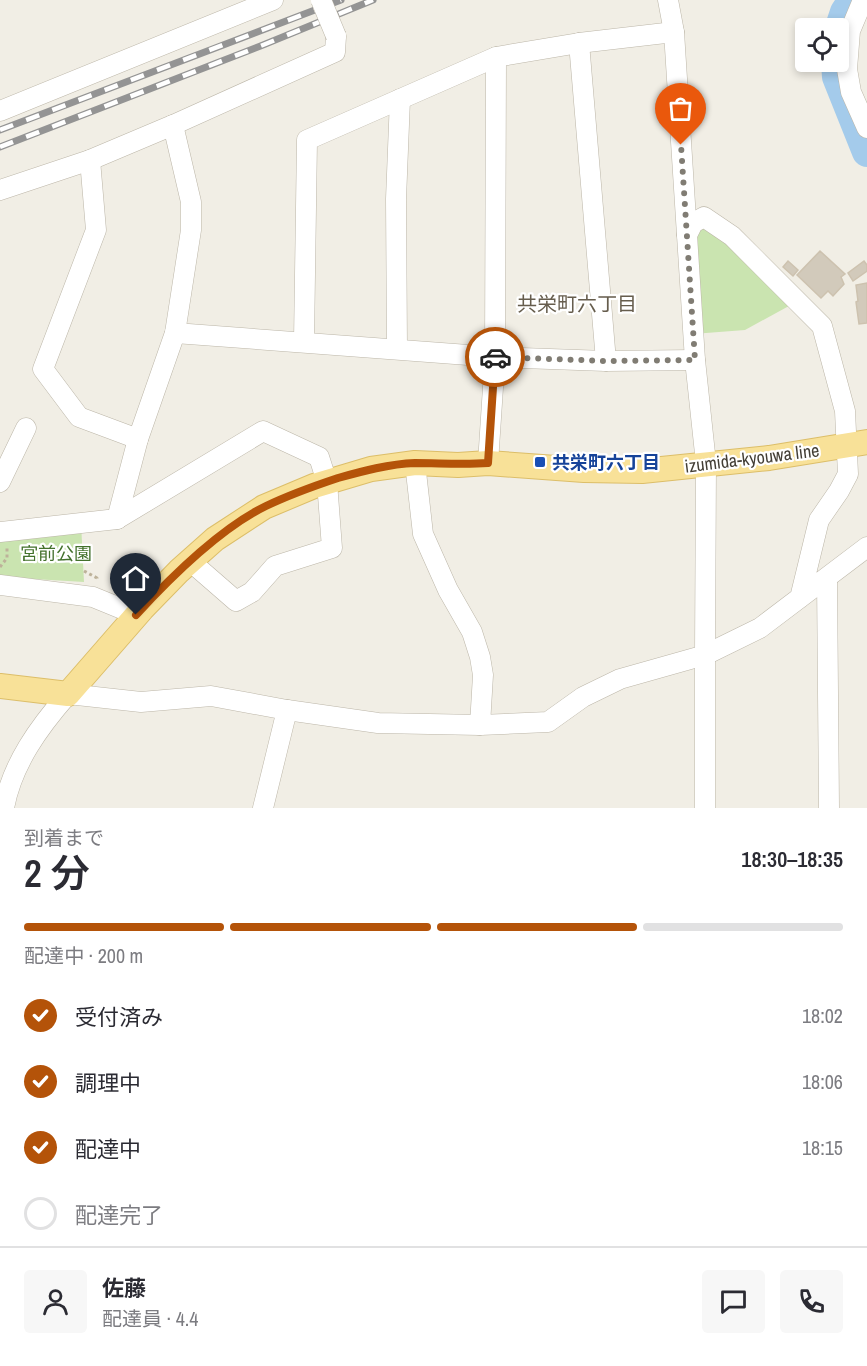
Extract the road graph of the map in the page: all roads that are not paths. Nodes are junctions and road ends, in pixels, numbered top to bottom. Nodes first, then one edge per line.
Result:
1 (273, 0) edge
2 (321, 0) edge
3 (668, 0) edge
4 (863, 0) edge
5 (674, 32) junction
6 (579, 43) junction
7 (496, 57) junction
8 (400, 99) junction
9 (0, 111) edge
10 (173, 125) junction
11 (867, 128) edge
12 (90, 160) junction
13 (0, 190) edge
14 (687, 235) junction
15 (175, 333) junction
16 (304, 341) junction
17 (398, 349) junction
18 (495, 357) junction
19 (695, 360) junction
20 (606, 361) junction
21 (26, 428) dead end
22 (138, 439) junction
23 (857, 444) edge
24 (414, 463) junction
25 (488, 463) junction
26 (706, 463) junction
27 (0, 482) edge
28 (327, 482) junction
29 (117, 519) junction
30 (4, 540) edge
31 (867, 547) edge
32 (190, 561) junction
33 (827, 578) junction
34 (0, 585) edge
35 (800, 598) junction
36 (136, 615) junction
37 (705, 655) junction
38 (0, 686) edge
39 (68, 694) junction
40 (287, 710) junction
41 (480, 725) junction
42 (4, 808) edge
43 (263, 808) edge
44 (705, 808) edge
45 (829, 808) edge

1 - 9 street
2 - 10 street, bridge
3 - 5 street
4 - 11 street
5 - 6 street
5 - 14 street
6 - 7 street
6 - 20 street
7 - 8 street
7 - 18 street
8 - 16 street
8 - 17 street
10 - 12 street
10 - 15 street
12 - 13 street
12 - 22 street
14 - 19 street
14 - 23 street
15 - 16 street
15 - 22 street
16 - 17 street
17 - 18 street
18 - 20 street
18 - 25 street
19 - 20 street
19 - 26 street
21 - 27 street
22 - 29 street
23 - 26 main road, izumida-kyouwa line
23 - 35 street
24 - 25 main road, izumida-kyouwa line
24 - 28 main road, izumida-kyouwa line
24 - 41 street
25 - 26 main road, izumida-kyouwa line
26 - 37 street
28 - 29 street
28 - 32 main road, izumida-kyouwa line
28 - 32 street
29 - 30 street
31 - 33 street
32 - 36 main road, izumida-kyouwa line
33 - 35 street
33 - 45 street
34 - 36 street
35 - 37 street
36 - 39 main road, izumida-kyouwa line
37 - 41 street
37 - 44 street
38 - 39 main road
39 - 40 street
39 - 42 street
40 - 41 street
40 - 43 street

